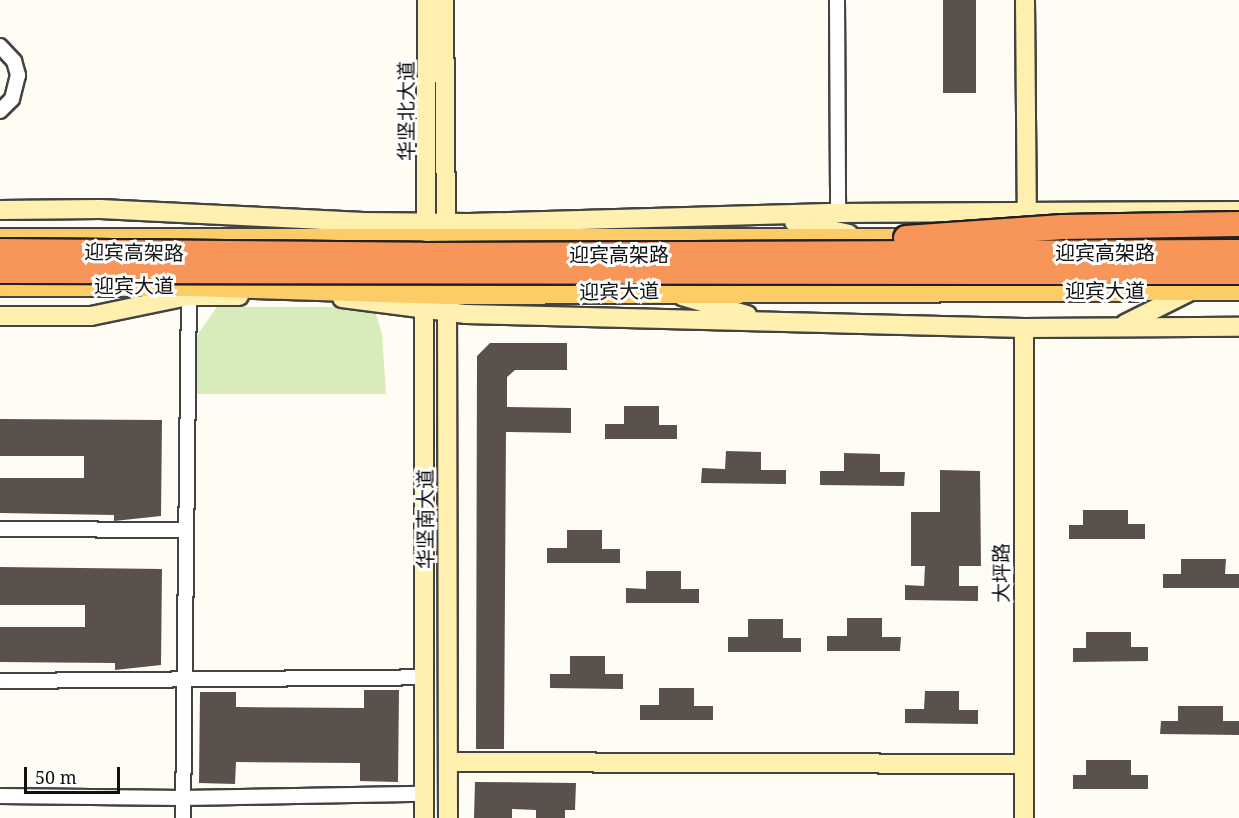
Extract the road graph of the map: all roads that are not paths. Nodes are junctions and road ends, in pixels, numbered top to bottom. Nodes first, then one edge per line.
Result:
1 (427, 0) edge
2 (444, 0) edge
3 (837, 0) edge
4 (1025, 0) edge
5 (0, 46) edge
6 (0, 111) edge
7 (1, 205) edge
8 (1239, 211) edge
9 (1027, 212) junction
10 (838, 213) junction
11 (771, 216) junction
12 (1239, 224) edge
13 (436, 230) junction
14 (0, 239) edge
15 (871, 239) junction
16 (1239, 239) edge
17 (0, 251) edge
18 (1239, 252) edge
19 (676, 254) junction
20 (0, 272) edge
21 (1239, 272) edge
22 (0, 285) edge
23 (1239, 289) edge
24 (663, 290) junction
25 (1193, 290) junction
26 (189, 291) junction
27 (423, 301) junction
28 (447, 302) junction
29 (0, 316) edge
30 (769, 322) junction
31 (1120, 326) junction
32 (1239, 327) edge
33 (1024, 328) junction
34 (0, 529) edge
35 (186, 530) junction
36 (424, 677) junction
37 (0, 681) edge
38 (184, 681) junction
39 (448, 762) junction
40 (1023, 764) junction
41 (424, 794) junction
42 (0, 796) edge
43 (183, 798) junction
44 (183, 818) edge
45 (424, 818) edge
46 (448, 818) edge
47 (1024, 818) edge

1 - 13 street, 华坚北大道
2 - 13 street, 华坚北大道
3 - 10 street
4 - 9 street
5 - 6 street
7 - 13 street
8 - 9 street
9 - 10 street
10 - 11 street
11 - 13 street
11 - 15 street
12 - 19 highway, bridge
13 - 14 main road
13 - 15 main road
13 - 27 street, 华坚南大道
13 - 28 street, 华坚南大道
15 - 16 main road
17 - 19 highway, 迎宾高架路, bridge
18 - 19 highway, 迎宾高架路, bridge
20 - 21 highway, 迎宾高架路, bridge
22 - 26 main road, 迎宾大道
23 - 25 main road, 迎宾大道
24 - 25 main road, 迎宾大道
24 - 28 main road, 迎宾大道
24 - 30 street
25 - 31 street
26 - 27 main road, 迎宾大道
26 - 29 street
26 - 35 street
27 - 28 main road, 迎宾大道
27 - 36 street, 华坚南大道
28 - 30 street
28 - 39 street, 华坚南大道
30 - 33 street
31 - 32 street
31 - 33 street
33 - 40 street, 大坪路
34 - 35 street
35 - 38 street
36 - 38 street
36 - 41 street, 华坚南大道
37 - 38 street
38 - 43 street
39 - 40 street
39 - 46 street, 华坚南大道
40 - 47 street, 大坪路
41 - 43 street
41 - 45 street, 华坚南大道
42 - 43 street
43 - 44 street

